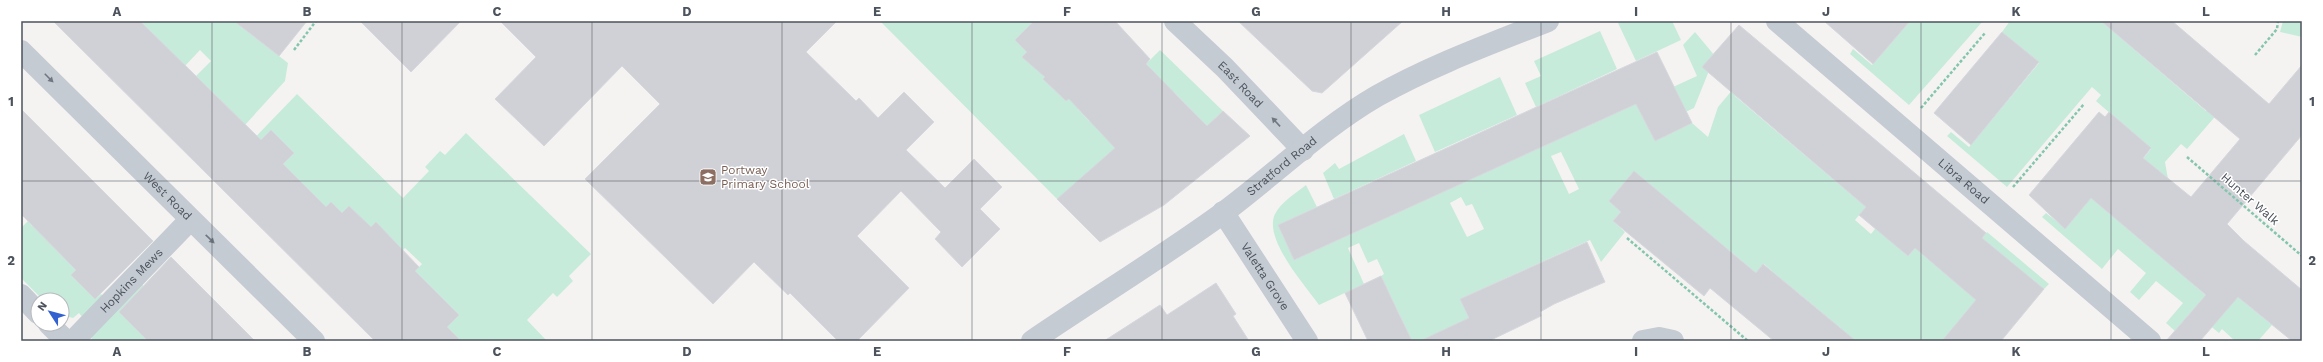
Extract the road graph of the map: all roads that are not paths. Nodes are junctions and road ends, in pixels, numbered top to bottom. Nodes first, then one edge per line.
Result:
1 (1175, 21) edge
2 (1548, 21) edge
3 (1777, 21) edge
4 (21, 51) edge
5 (1303, 150) junction
6 (1223, 212) junction
7 (190, 220) junction
8 (21, 295) edge
9 (30, 305) edge
10 (57, 332) edge
11 (66, 341) edge
12 (73, 341) edge
13 (314, 341) edge
14 (1032, 341) edge
15 (1307, 341) edge
16 (1643, 341) edge
17 (1673, 341) edge
18 (2150, 341) edge

5 -> 1 street, East Road
2 - 5 street, Stratford Road
3 - 18 street, Libra Road
4 -> 7 street, West Road
5 - 6 street, Stratford Road
6 - 14 street, Stratford Road
6 - 15 street, Valetta Grove
7 - 12 street, Hopkins Mews
7 -> 13 street, West Road
8 - 9 street
10 - 11 street
16 - 17 street

